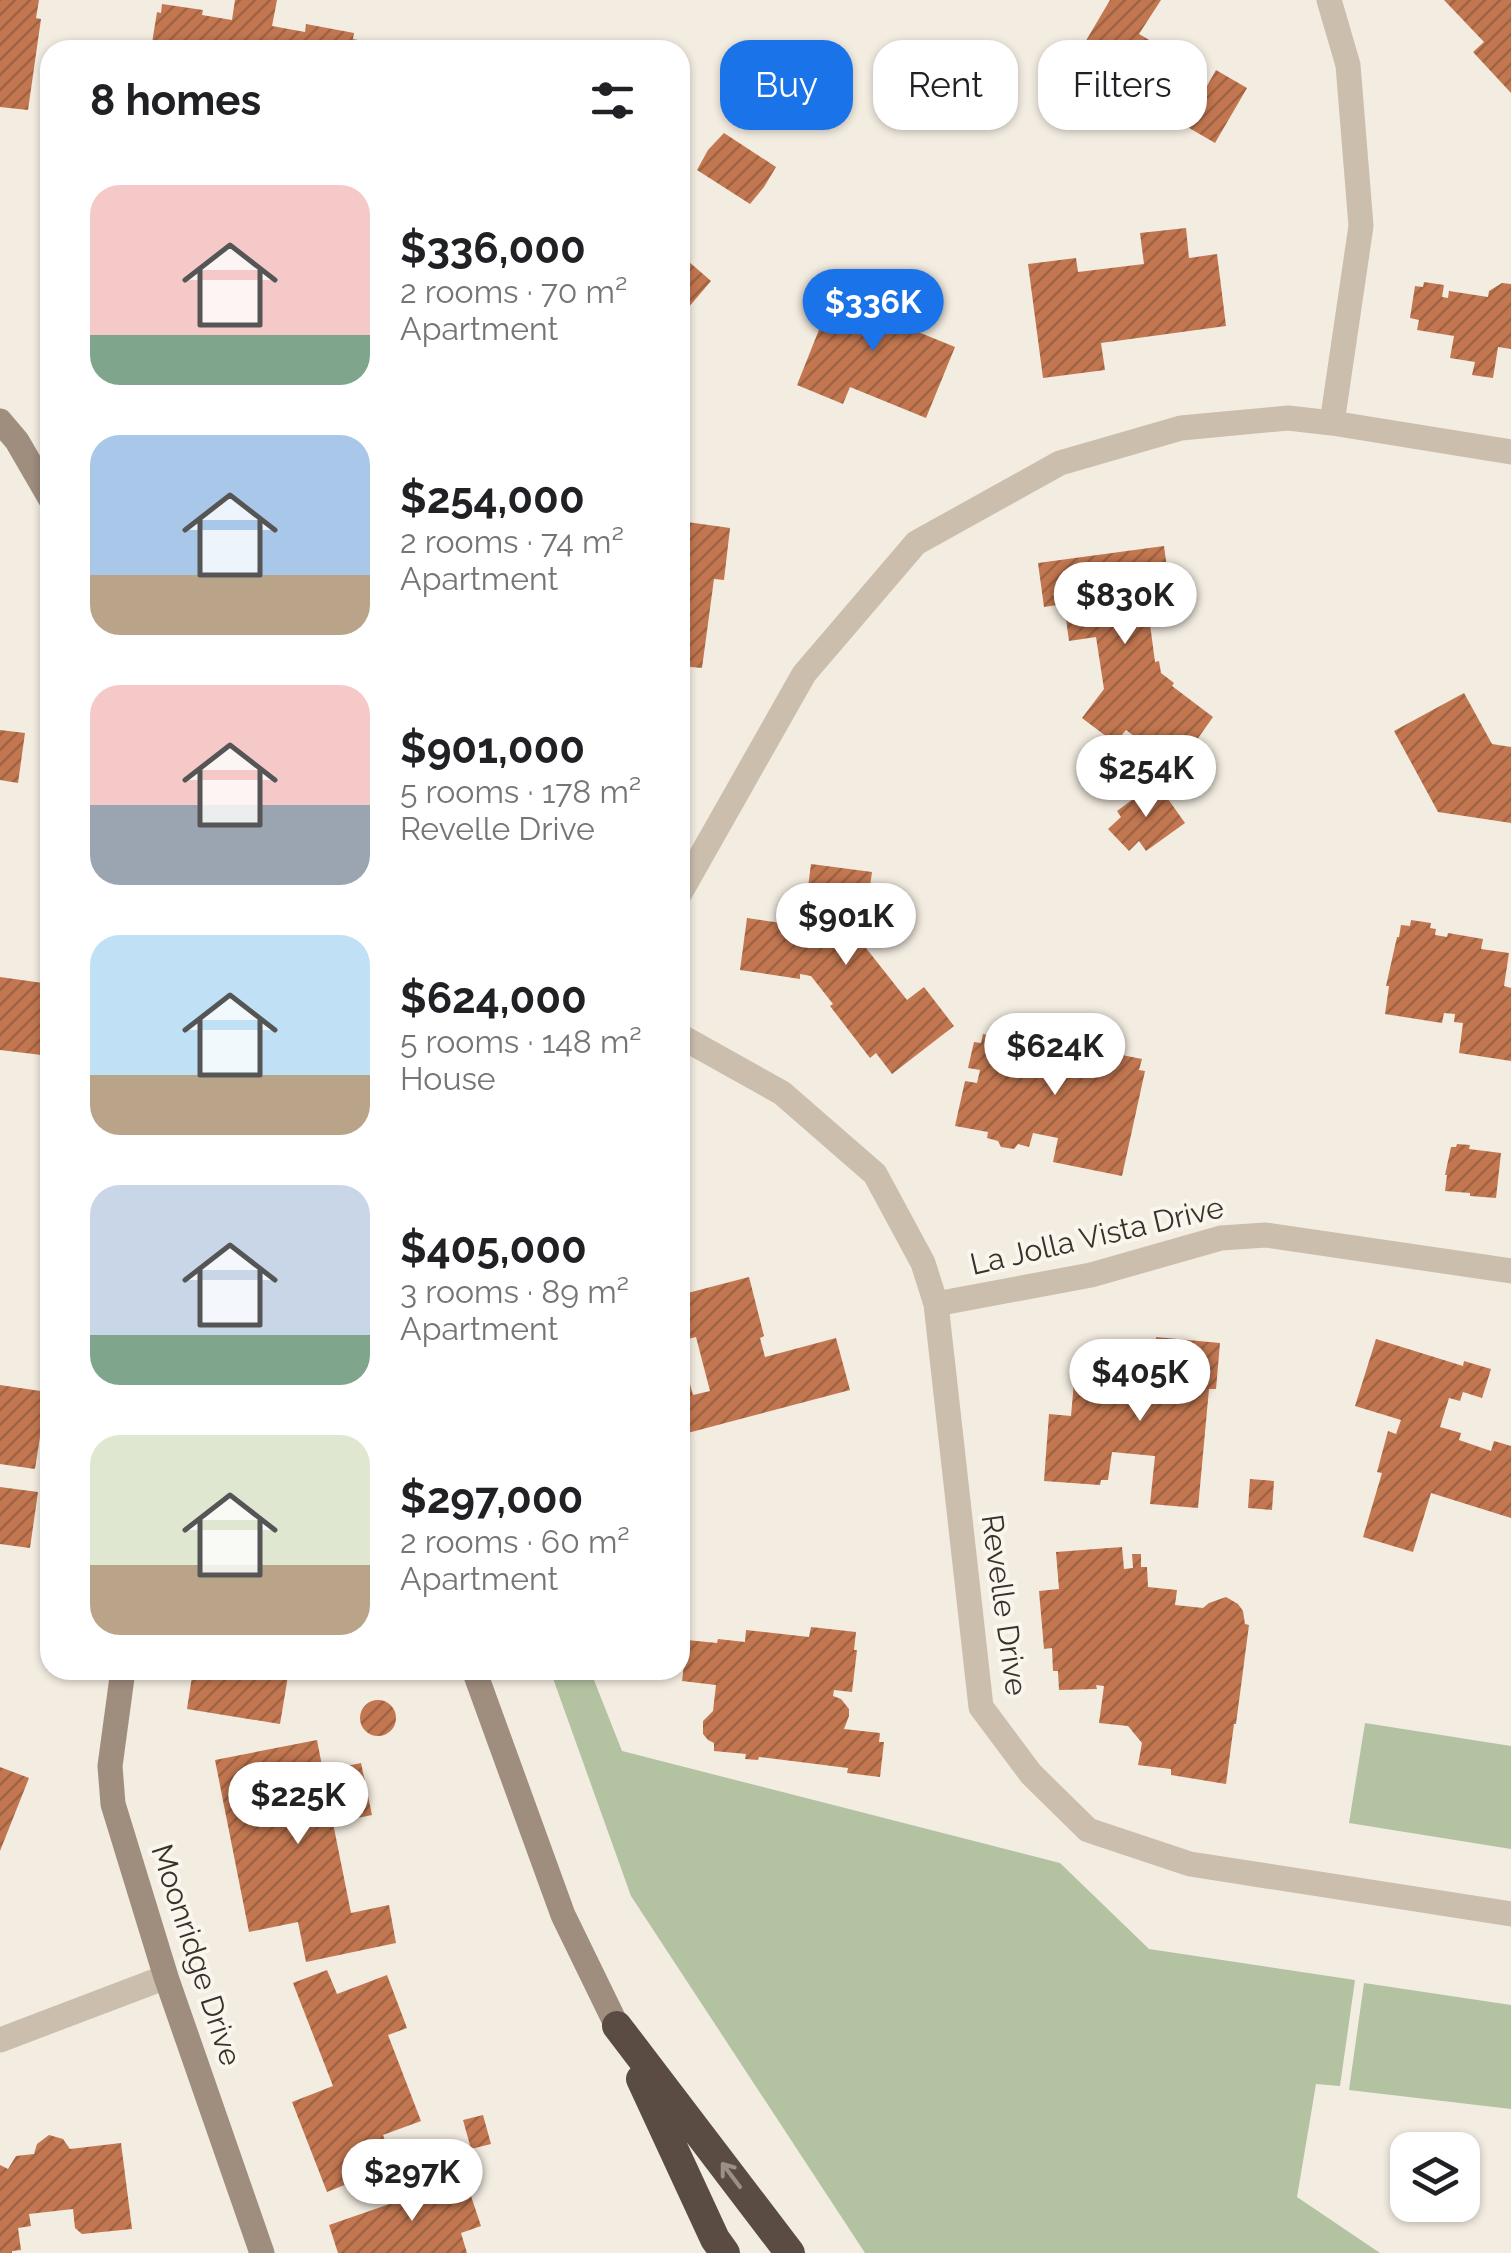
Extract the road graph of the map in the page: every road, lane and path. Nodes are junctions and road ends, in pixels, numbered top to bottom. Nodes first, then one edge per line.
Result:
1 (1329, 0) edge
2 (0, 421) edge
3 (1332, 423) junction
4 (1511, 452) edge
5 (40, 481) edge
6 (690, 875) edge
7 (690, 1042) edge
8 (1511, 1270) edge
9 (936, 1304) junction
10 (122, 1680) edge
11 (478, 1680) edge
12 (1511, 1914) edge
13 (166, 1977) junction
14 (616, 2026) junction
15 (0, 2040) edge
16 (262, 2253) edge
17 (725, 2253) edge
18 (790, 2253) edge

1 - 3 street
2 - 5 street
3 - 4 street
3 - 6 street
7 - 9 street, Revelle Drive
8 - 9 street, La Jolla Vista Drive
9 - 12 street, Revelle Drive
10 - 13 street, Moonridge Drive
11 - 14 street
13 - 15 street
13 - 16 street, Moonridge Drive
14 - 17 highway
18 -> 14 highway

